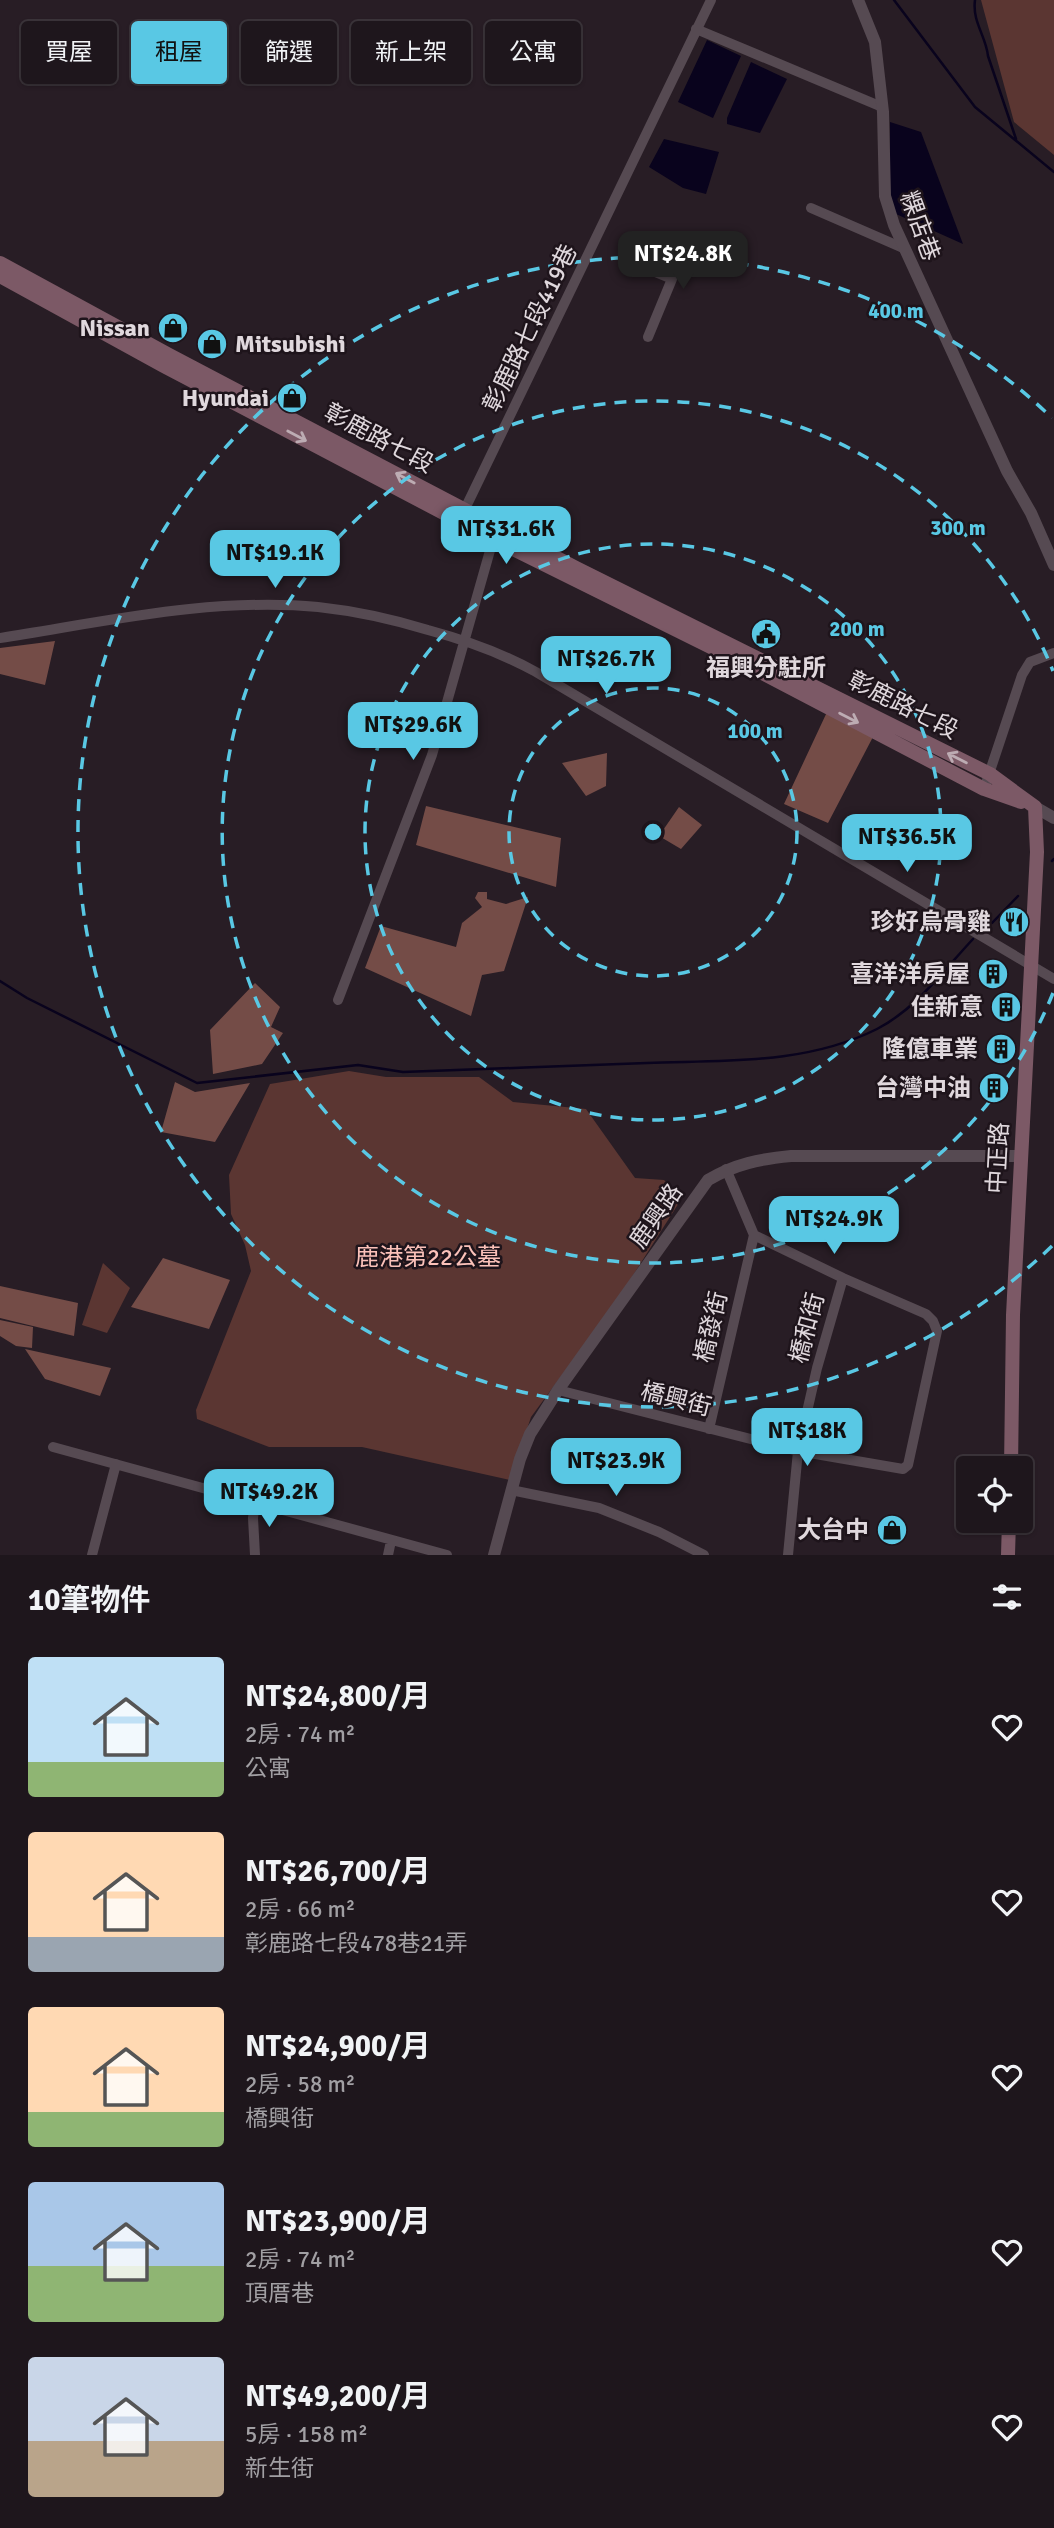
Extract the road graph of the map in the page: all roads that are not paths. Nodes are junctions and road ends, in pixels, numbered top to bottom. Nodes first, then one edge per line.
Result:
1 (710, 0) edge
2 (858, 0) edge
3 (696, 29) junction
4 (883, 107) junction
5 (811, 208) dead end
6 (661, 240) dead end
7 (902, 248) junction
8 (0, 263) edge
9 (0, 276) edge
10 (648, 338) dead end
11 (462, 516) junction
12 (495, 533) junction
13 (1054, 565) edge
14 (0, 638) edge
15 (463, 640) junction
16 (1054, 653) edge
17 (990, 774) junction
18 (984, 789) junction
19 (1035, 807) junction
20 (1054, 818) edge
21 (1031, 965) junction
22 (1054, 979) edge
23 (338, 1000) dead end
24 (1021, 1156) junction
25 (726, 1169) junction
26 (754, 1235) junction
27 (842, 1278) junction
28 (558, 1390) junction
29 (709, 1429) junction
30 (53, 1447) dead end
31 (798, 1451) junction
32 (1011, 1456) edge
33 (116, 1464) junction
34 (511, 1490) junction
35 (255, 1503) junction
36 (1009, 1533) edge
37 (391, 1541) junction
38 (92, 1555) edge
39 (255, 1555) edge
40 (387, 1555) edge
41 (447, 1555) edge
42 (494, 1555) edge
43 (704, 1555) edge
44 (788, 1555) edge
45 (1008, 1555) edge

1 - 3 street, 彰鹿路七段419巷
2 - 4 street, 粿店巷
3 - 4 street
3 - 11 street, 彰鹿路七段419巷
4 - 7 street, 粿店巷
5 - 7 street
6 - 10 street
7 - 13 street, 粿店巷
11 -> 8 main road, 彰鹿路七段
9 -> 11 main road, 彰鹿路七段
11 - 12 main road, 彰鹿路七段
12 - 15 street
17 -> 12 main road, 彰鹿路七段
12 -> 18 main road, 彰鹿路七段
14 - 15 street
15 - 21 street
15 - 23 street
16 - 17 street
17 - 18 street
17 - 19 main road, 彰鹿路七段
18 - 19 main road, 彰鹿路七段
19 - 20 street, 彰鹿路七段
19 - 21 main road, 中正路
21 - 22 street
21 - 24 main road, 中正路
24 - 25 street, 鹿興路
24 - 32 main road, 中正路
25 - 26 street
25 - 28 street, 鹿興路
26 - 27 street, 橋興街
26 - 29 street, 橋發街
27 - 31 street, 橋和街
27 - 31 street, 橋興街
28 - 29 street, 橋興街
28 - 34 street, 鹿興路
29 - 31 street, 橋興街
30 - 33 street
31 - 44 street, 橋和街
33 - 35 street
33 - 38 street
34 - 42 street, 鹿興路
34 - 43 street
35 - 37 street
35 - 39 street
36 - 45 main road
37 - 40 street
37 - 41 street

